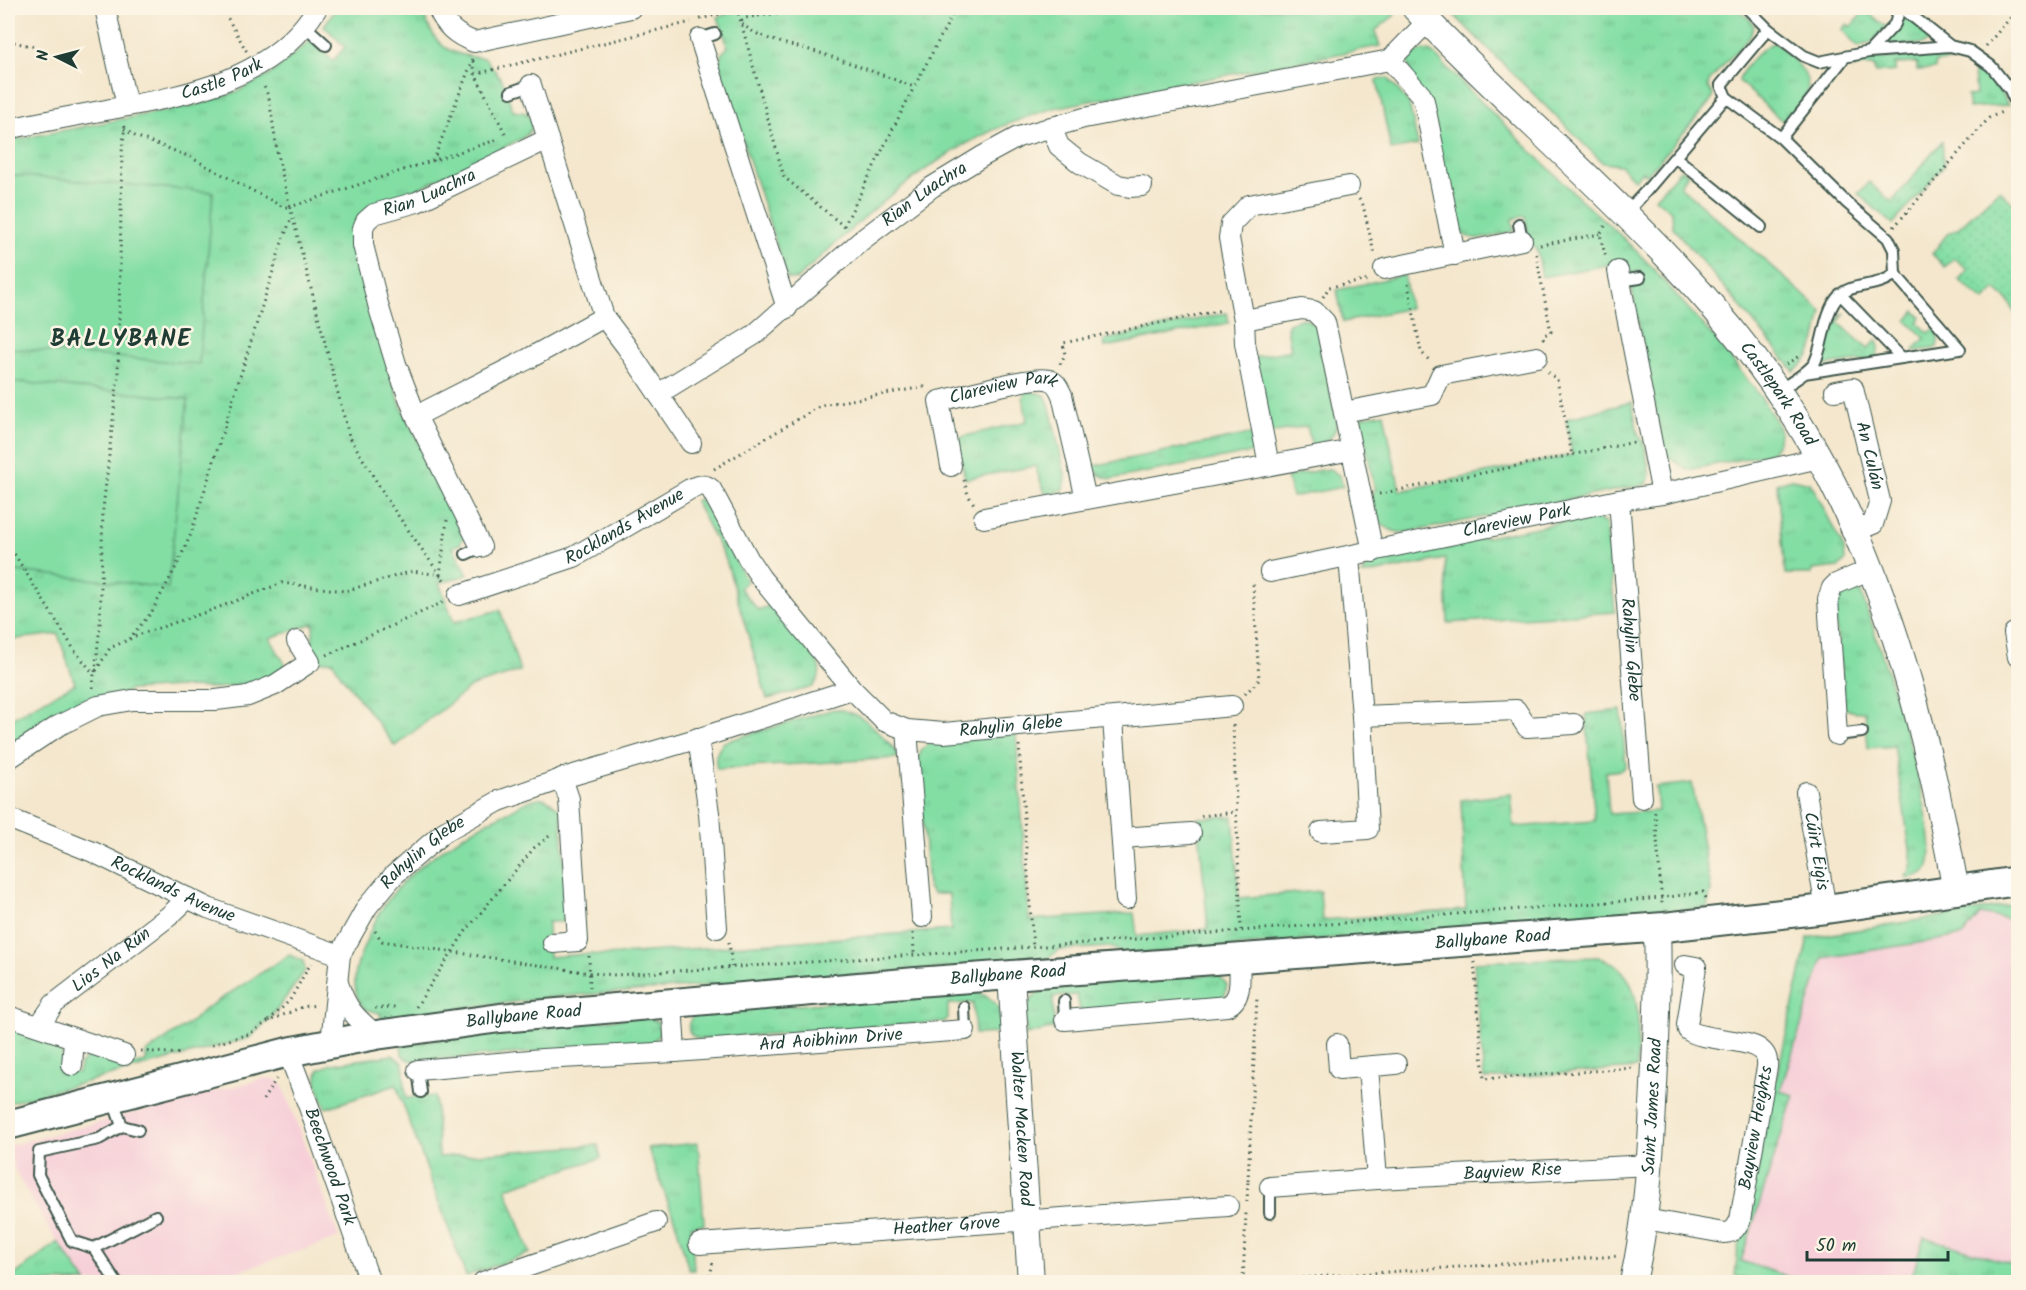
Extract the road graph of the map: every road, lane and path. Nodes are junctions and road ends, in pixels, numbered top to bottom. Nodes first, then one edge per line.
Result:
1 (105, 8) edge
2 (222, 8) edge
3 (316, 8) edge
4 (438, 8) edge
5 (631, 8) edge
6 (813, 8) edge
7 (956, 8) edge
8 (1747, 8) edge
9 (1901, 8) edge
10 (737, 9) edge
11 (2019, 9) edge
12 (1421, 14) edge
13 (740, 22) junction
14 (305, 26) junction
15 (1768, 29) junction
16 (707, 36) dead end
17 (8, 41) edge
18 (326, 45) dead end
19 (1950, 46) junction
20 (36, 47) dead end
21 (473, 50) junction
22 (1869, 52) junction
23 (1977, 56) junction
24 (1845, 57) junction
25 (1390, 60) junction
26 (258, 65) junction
27 (475, 74) junction
28 (531, 85) joint
29 (914, 87) junction
30 (511, 92) dead end
31 (1726, 97) junction
32 (127, 106) junction
33 (2018, 107) edge
34 (1051, 127) junction
35 (8, 129) edge
36 (124, 129) junction
37 (548, 138) junction
38 (1781, 138) junction
39 (511, 146) junction
40 (1675, 157) junction
41 (433, 161) junction
42 (1142, 186) dead end
43 (1349, 186) joint
44 (290, 207) junction
45 (1622, 211) junction
46 (292, 215) junction
47 (1761, 227) dead end
48 (1521, 232) dead end
49 (1600, 234) junction
50 (1885, 236) junction
51 (1455, 255) junction
52 (1404, 265) junction
53 (1379, 268) junction
54 (1894, 274) junction
55 (1619, 276) junction
56 (1640, 278) dead end
57 (1840, 294) junction
58 (787, 308) junction
59 (1314, 311) junction
60 (1243, 314) junction
61 (604, 317) junction
62 (1820, 344) junction
63 (1537, 357) junction
64 (1902, 358) junction
65 (1803, 373) junction
66 (1441, 375) junction
67 (1051, 381) junction
68 (1772, 383) junction
69 (1835, 391) dead end
70 (658, 394) junction
71 (933, 399) junction
72 (1344, 412) junction
73 (416, 416) junction
74 (1651, 439) junction
75 (691, 443) dead end
76 (1352, 450) junction
77 (1572, 455) junction
78 (1819, 458) junction
79 (1269, 465) junction
80 (951, 466) dead end
81 (700, 485) junction
82 (1662, 494) junction
83 (456, 497) junction
84 (1362, 498) junction
85 (1086, 500) junction
86 (1619, 500) junction
87 (984, 518) dead end
88 (1855, 531) junction
89 (8, 544) edge
90 (473, 550) dead end
91 (1373, 552) junction
92 (1349, 557) junction
93 (749, 560) joint
94 (1871, 569) junction
95 (1270, 572) joint
96 (440, 575) junction
97 (459, 595) junction
98 (2014, 633) dead end
99 (127, 640) junction
100 (297, 641) dead end
101 (2019, 657) edge
102 (310, 662) junction
103 (94, 674) junction
104 (852, 689) junction
105 (98, 706) junction
106 (1232, 706) junction
107 (1362, 716) junction
108 (1113, 719) junction
109 (1574, 724) dead end
110 (1018, 727) junction
111 (907, 730) junction
112 (1862, 732) dead end
113 (1837, 735) joint
114 (698, 738) junction
115 (8, 759) edge
116 (562, 778) junction
117 (1806, 792) dead end
118 (1642, 798) joint
119 (1235, 812) junction
120 (8, 818) edge
121 (571, 827) junction
122 (1321, 832) dead end
123 (1191, 833) joint
124 (1122, 838) junction
125 (2019, 881) edge
126 (1956, 891) junction
127 (188, 898) junction
128 (1662, 898) junction
129 (1706, 898) dead end
130 (1126, 899) dead end
131 (367, 907) junction
132 (1826, 909) junction
133 (922, 917) joint
134 (1660, 927) junction
135 (717, 928) joint
136 (1241, 930) junction
137 (1474, 941) junction
138 (553, 942) dead end
139 (451, 952) junction
140 (914, 954) junction
141 (340, 955) junction
142 (313, 958) dead end
143 (1239, 958) junction
144 (1685, 965) dead end
145 (1027, 966) junction
146 (732, 967) junction
147 (590, 973) junction
148 (337, 980) junction
149 (916, 982) junction
150 (591, 987) dead end
151 (1257, 994) dead end
152 (672, 1002) junction
153 (317, 1005) dead end
154 (964, 1007) dead end
155 (1064, 1011) dead end
156 (8, 1016) edge
157 (269, 1021) junction
158 (39, 1026) junction
159 (418, 1029) junction
160 (965, 1030) joint
161 (376, 1035) junction
162 (75, 1040) junction
163 (331, 1043) junction
164 (1337, 1044) dead end
165 (205, 1048) dead end
166 (675, 1052) junction
167 (124, 1055) joint
168 (164, 1059) dead end
169 (282, 1064) junction
170 (1396, 1064) dead end
171 (72, 1065) dead end
172 (1655, 1066) junction
173 (1368, 1067) junction
174 (418, 1070) joint
175 (422, 1092) dead end
176 (112, 1097) junction
177 (263, 1100) dead end
178 (8, 1125) edge
179 (122, 1126) junction
180 (138, 1130) dead end
181 (1650, 1165) junction
182 (1377, 1179) junction
183 (1270, 1187) joint
184 (1228, 1206) dead end
185 (1270, 1213) dead end
186 (156, 1216) dead end
187 (1645, 1219) junction
188 (1026, 1221) junction
189 (656, 1222) dead end
190 (699, 1244) dead end
191 (93, 1248) junction
192 (1635, 1271) edge
193 (116, 1282) edge
194 (370, 1282) edge
195 (483, 1282) edge
196 (1030, 1282) edge
197 (1243, 1282) edge

1 - 32 street
2 - 26 path
3 - 14 street, Castle Park
4 - 21 street
5 - 21 street
6 - 13 path
7 - 29 path
8 - 15 lane
9 - 19 lane
9 - 22 lane
10 - 13 path
10 - 27 path
11 - 23 path
12 - 25 street
12 - 45 street, Castlepark Road
13 - 29 path
13 - 29 path
14 - 18 lane
14 - 26 street, Castle Park
15 - 24 lane
15 - 31 lane
16 - 58 street
17 - 20 path
19 - 22 lane
19 - 23 lane
21 - 27 path
21 - 41 path
22 - 24 lane
23 - 33 lane
24 - 38 lane
25 - 34 street, Rian Luachra
25 - 51 street
26 - 32 street, Castle Park
26 - 44 path
27 - 39 path
28 - 30 lane
28 - 37 street
31 - 38 lane
31 - 40 lane
32 - 35 street, Castle Park
32 - 36 path
33 - 50 path
34 - 42 street
34 - 58 street, Rian Luachra
36 - 44 path
36 - 103 path
37 - 39 street, Rian Luachra
37 - 61 street
38 - 50 lane
39 - 41 path
39 - 73 street, Rian Luachra
40 - 45 lane
40 - 47 lane
41 - 44 path
43 - 53 path
43 - 60 street
44 - 46 path
45 - 49 path
45 - 68 street, Castlepark Road
46 - 96 path
46 - 99 path
48 - 51 street
49 - 55 path
49 - 63 path
50 - 54 lane
51 - 52 street
52 - 53 street
52 - 66 path
53 - 59 path
54 - 57 lane
54 - 64 lane
55 - 56 lane
55 - 74 street
57 - 62 lane
57 - 64 lane
58 - 70 street, Rian Luachra
59 - 60 street
59 - 72 street
60 - 67 path
60 - 79 street
61 - 70 street
61 - 73 street
62 - 65 lane
62 - 68 path
63 - 66 street
63 - 77 path
64 - 65 lane
65 - 68 lane
66 - 72 street
67 - 71 street, Clareview Park
67 - 85 street, Clareview Park
68 - 78 street, Castlepark Road
69 - 88 street, An Culán
70 - 75 street
71 - 80 street
71 - 81 path
72 - 76 street
73 - 83 street, Rian Luachra
74 - 77 path
74 - 82 street
76 - 79 street
76 - 84 street
77 - 84 path
78 - 82 street, Clareview Park
78 - 88 street, Castlepark Road
79 - 85 street
81 - 93 street, Rocklands Avenue
81 - 97 street, Rocklands Avenue
82 - 86 street, Clareview Park
83 - 90 street, Rian Luachra
83 - 96 path
84 - 91 street
85 - 87 street
86 - 91 street, Clareview Park
86 - 118 street, Rahylin Glebe
88 - 94 street, Castlepark Road
89 - 103 path
91 - 92 street, Clareview Park
92 - 95 street, Clareview Park
92 - 107 street
93 - 104 street, Rahylin Glebe
94 - 113 street
94 - 126 street, Castlepark Road
95 - 106 path
96 - 97 path
96 - 99 path
97 - 102 path
98 - 101 street
99 - 103 path
100 - 102 street
102 - 105 street
103 - 105 path
104 - 111 street, Rahylin Glebe
104 - 114 street, Rahylin Glebe
105 - 115 street
106 - 108 street, Rahylin Glebe
106 - 119 path
107 - 109 street
107 - 122 street
108 - 110 street, Rahylin Glebe
108 - 124 street
110 - 111 street, Rahylin Glebe
110 - 145 path
111 - 133 street
112 - 113 lane
114 - 116 street, Rahylin Glebe
114 - 135 street
116 - 121 street
116 - 131 street, Rahylin Glebe
117 - 132 street, Cúirt Eigis
118 - 128 path
119 - 123 path
119 - 136 path
120 - 127 street, Rocklands Avenue
121 - 138 street
121 - 139 path
123 - 124 street
124 - 130 street
125 - 126 main road, Ballybane Road
126 - 132 main road, Ballybane Road
127 - 141 street, Rocklands Avenue
127 - 158 street, Lios Na Rún
128 - 129 path, Ballybane Road
128 - 134 path
128 - 136 path, Ballybane Road
131 - 139 path
131 - 141 street, Rahylin Glebe
132 - 134 main road, Ballybane Road
133 - 140 path
134 - 137 main road, Ballybane Road
134 - 172 street, Saint James Road
135 - 146 path
136 - 145 path, Ballybane Road
137 - 143 main road, Ballybane Road
137 - 172 path
139 - 147 path
139 - 159 path
140 - 145 path, Ballybane Road
140 - 146 path, Ballybane Road
140 - 149 path
141 - 148 street, Rahylin Glebe
142 - 157 path
143 - 145 main road, Ballybane Road
143 - 155 street
144 - 187 street, Bayview Heights
145 - 149 main road, Ballybane Road
145 - 188 street, Walter Macken Road
146 - 147 path, Ballybane Road
147 - 150 path, Ballybane Road
148 - 161 street, Rahylin Glebe
148 - 163 street, Rahylin Glebe
149 - 152 main road, Ballybane Road
151 - 197 path
152 - 159 main road, Ballybane Road
152 - 166 street
153 - 157 path
154 - 160 lane, Ard Aoibhinn Drive
156 - 158 street
157 - 165 path
158 - 162 street
159 - 161 main road, Ballybane Road
160 - 166 street, Ard Aoibhinn Drive
161 - 163 main road, Ballybane Road
162 - 167 street
162 - 171 street
163 - 169 main road, Ballybane Road
164 - 173 street
166 - 174 street, Ard Aoibhinn Drive
167 - 168 path
169 - 176 main road, Ballybane Road
169 - 177 path
169 - 194 street, Beechwood Park
170 - 173 street
172 - 181 street, Saint James Road
173 - 182 street
174 - 175 lane
176 - 178 main road, Ballybane Road
176 - 179 lane
179 - 180 lane
179 - 191 lane
181 - 182 street, Bayview Rise
181 - 187 street, Saint James Road
182 - 183 street, Bayview Rise
183 - 185 lane, Bayview Rise
184 - 188 street, Heather Grove
186 - 191 lane
187 - 192 street, Saint James Road
188 - 190 street, Heather Grove
188 - 196 street, Walter Macken Road
189 - 195 street
191 - 193 lane
192 - 197 path

